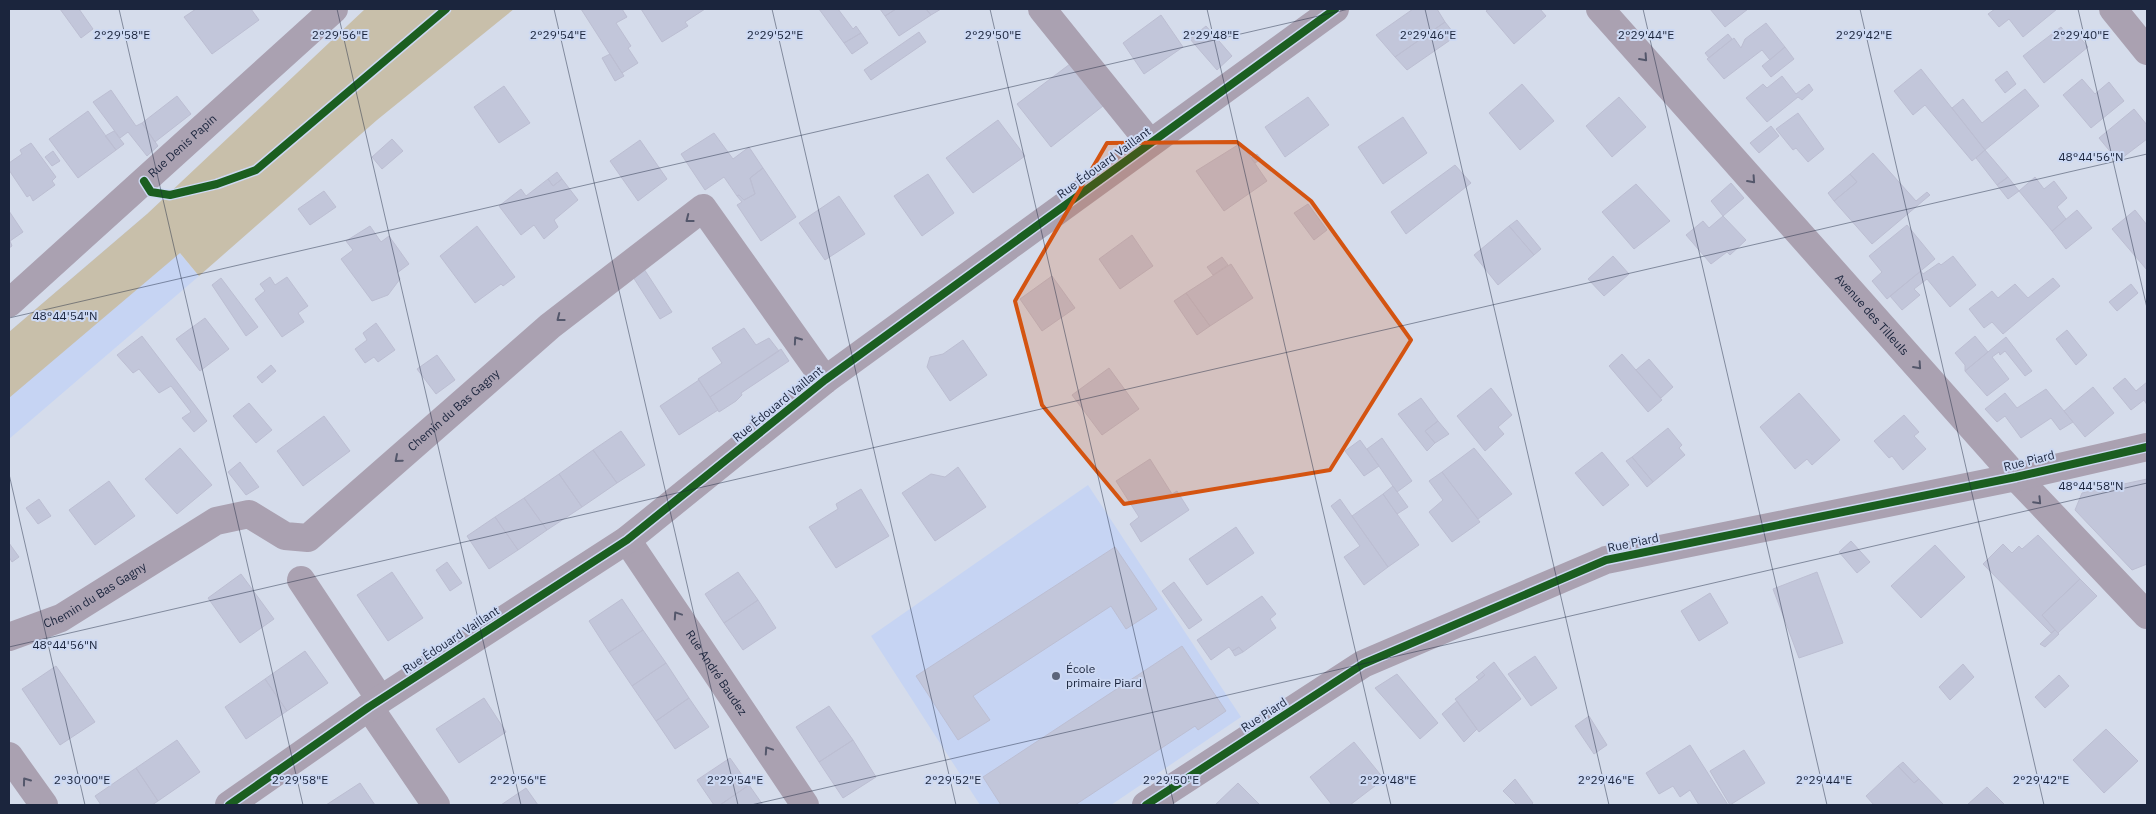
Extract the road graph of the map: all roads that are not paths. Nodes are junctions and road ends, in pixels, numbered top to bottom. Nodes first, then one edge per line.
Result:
1 (334, 9) edge
2 (1042, 9) edge
3 (1335, 9) edge
4 (1600, 9) edge
5 (2113, 9) edge
6 (2147, 51) edge
7 (1150, 143) junction
8 (9, 303) edge
9 (825, 380) junction
10 (2147, 446) edge
11 (2016, 477) junction
12 (627, 540) junction
13 (301, 580) dead end
14 (2147, 615) edge
15 (9, 638) edge
16 (374, 703) junction
17 (9, 756) edge
18 (1160, 801) edge
19 (44, 805) edge
20 (229, 805) edge
21 (436, 805) edge
22 (805, 805) edge

1 - 8 street, Rue Denis Papin
2 - 7 street
3 - 7 street, Rue Édouard Vaillant
4 -> 11 street, Avenue des Tilleuls
5 - 6 street
7 - 9 street, Rue Édouard Vaillant
9 - 12 street, Rue Édouard Vaillant
9 -> 15 street, Chemin du Bas Gagny
10 - 11 street, Rue Piard
11 -> 14 street, Avenue des Tilleuls
11 - 18 street, Rue Piard
12 - 16 street, Rue Édouard Vaillant
22 -> 12 street, Rue André Baudez
13 - 16 street
16 - 20 street, Rue Édouard Vaillant
16 - 21 street
19 -> 17 street

